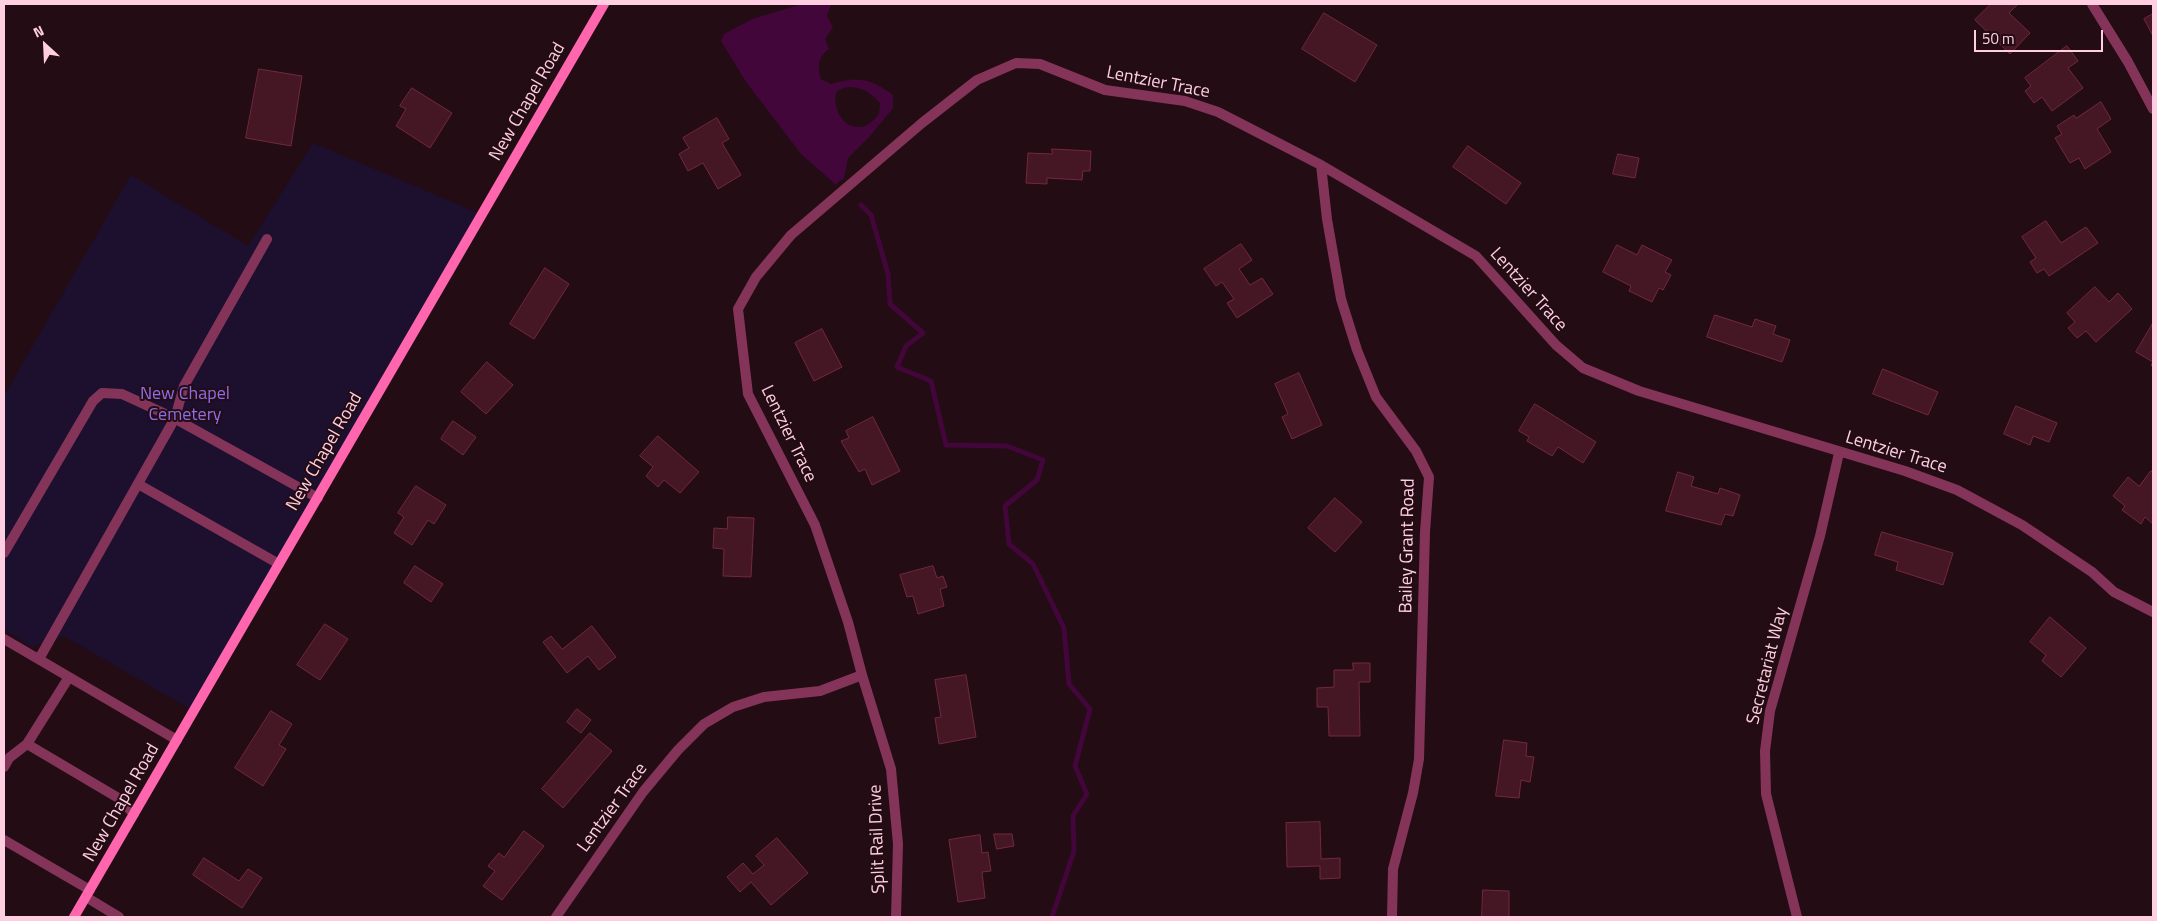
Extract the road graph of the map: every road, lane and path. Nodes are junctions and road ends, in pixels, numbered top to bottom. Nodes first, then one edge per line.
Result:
1 (604, 4) edge
2 (2092, 4) edge
3 (2153, 108) edge
4 (1321, 165) junction
5 (267, 239) dead end
6 (175, 418) junction
7 (1839, 453) junction
8 (138, 484) junction
9 (318, 498) junction
10 (4, 552) edge
11 (279, 564) junction
12 (2153, 612) edge
13 (4, 638) edge
14 (39, 659) junction
15 (862, 675) junction
16 (70, 677) junction
17 (177, 740) junction
18 (27, 744) junction
19 (4, 767) edge
20 (134, 814) junction
21 (4, 840) edge
22 (88, 894) junction
23 (74, 917) edge
24 (119, 917) edge
25 (556, 917) edge
26 (896, 917) edge
27 (1392, 917) edge
28 (1798, 917) edge

1 - 9 street, New Chapel Road
2 - 3 street
4 - 7 street, Lentzier Trace
4 - 15 street, Lentzier Trace
4 - 27 street, Bailey Grant Road
5 - 6 street
6 - 8 street
6 - 9 street
6 - 10 street
7 - 12 street, Lentzier Trace
7 - 28 street, Secretariat Way
8 - 11 street
8 - 14 street
9 - 11 street, New Chapel Road
11 - 17 street, New Chapel Road
13 - 14 street
14 - 16 street
15 - 25 street, Lentzier Trace
15 - 26 street, Split Rail Drive
16 - 17 street
16 - 18 street
17 - 20 street, New Chapel Road
18 - 19 street
18 - 20 street
20 - 22 street, New Chapel Road
21 - 22 street
22 - 23 street, New Chapel Road
22 - 24 street

